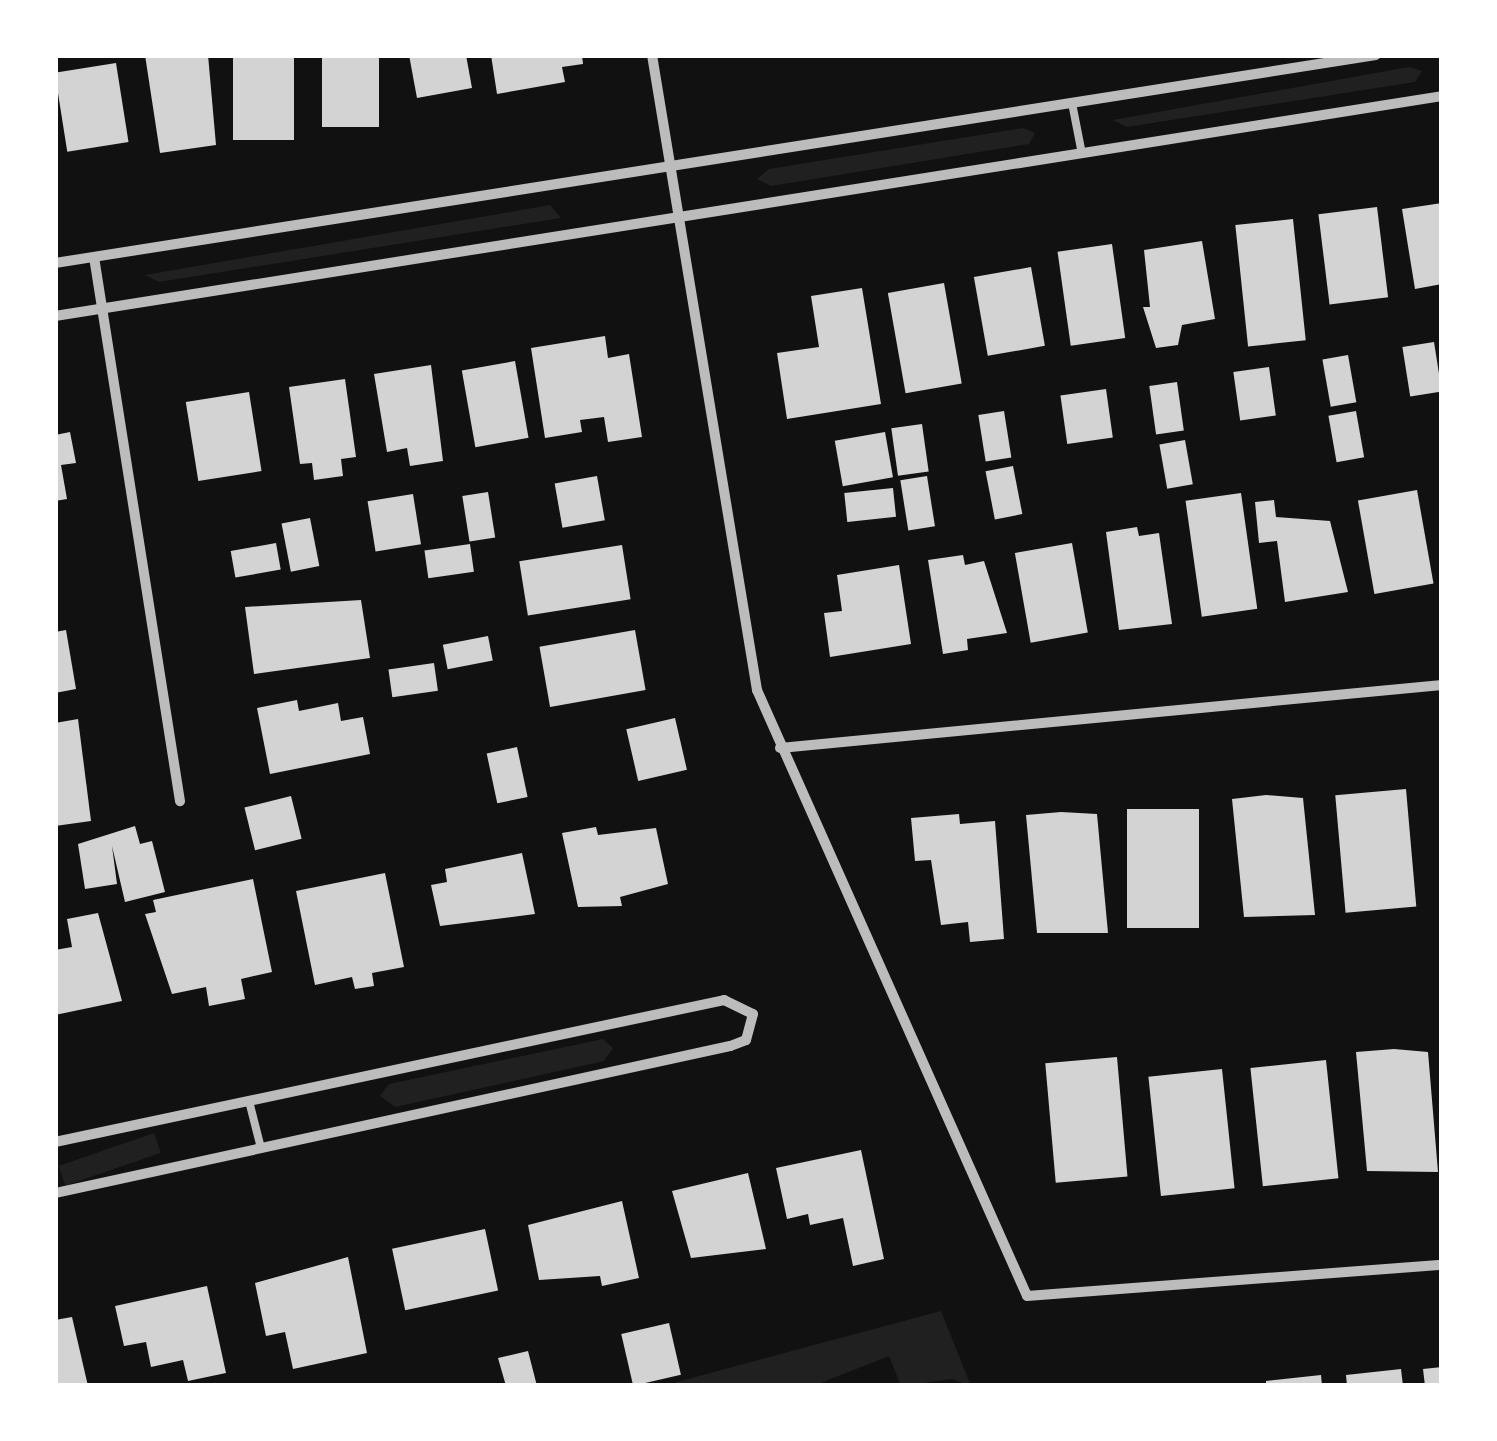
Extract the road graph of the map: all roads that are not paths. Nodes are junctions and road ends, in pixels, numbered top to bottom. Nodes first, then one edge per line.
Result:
1 (652, 55) edge
2 (1376, 55) edge
3 (1442, 96) edge
4 (1072, 103) junction
5 (1082, 154) junction
6 (670, 166) junction
7 (678, 219) junction
8 (94, 257) junction
9 (55, 263) edge
10 (103, 308) junction
11 (55, 316) edge
12 (1442, 685) edge
13 (780, 748) junction
14 (180, 801) dead end
15 (249, 1101) junction
16 (55, 1142) edge
17 (261, 1148) junction
18 (55, 1193) edge
19 (1442, 1265) edge

1 - 6 street
2 - 4 street
3 - 5 street
4 - 5 lane
4 - 6 street
5 - 7 street
6 - 7 street
6 - 8 street
7 - 10 street
7 - 13 street
8 - 9 street
8 - 10 street
10 - 11 street
10 - 14 street
12 - 13 street
13 - 19 street
15 - 16 street
15 - 17 lane
15 - 17 street
17 - 18 street

